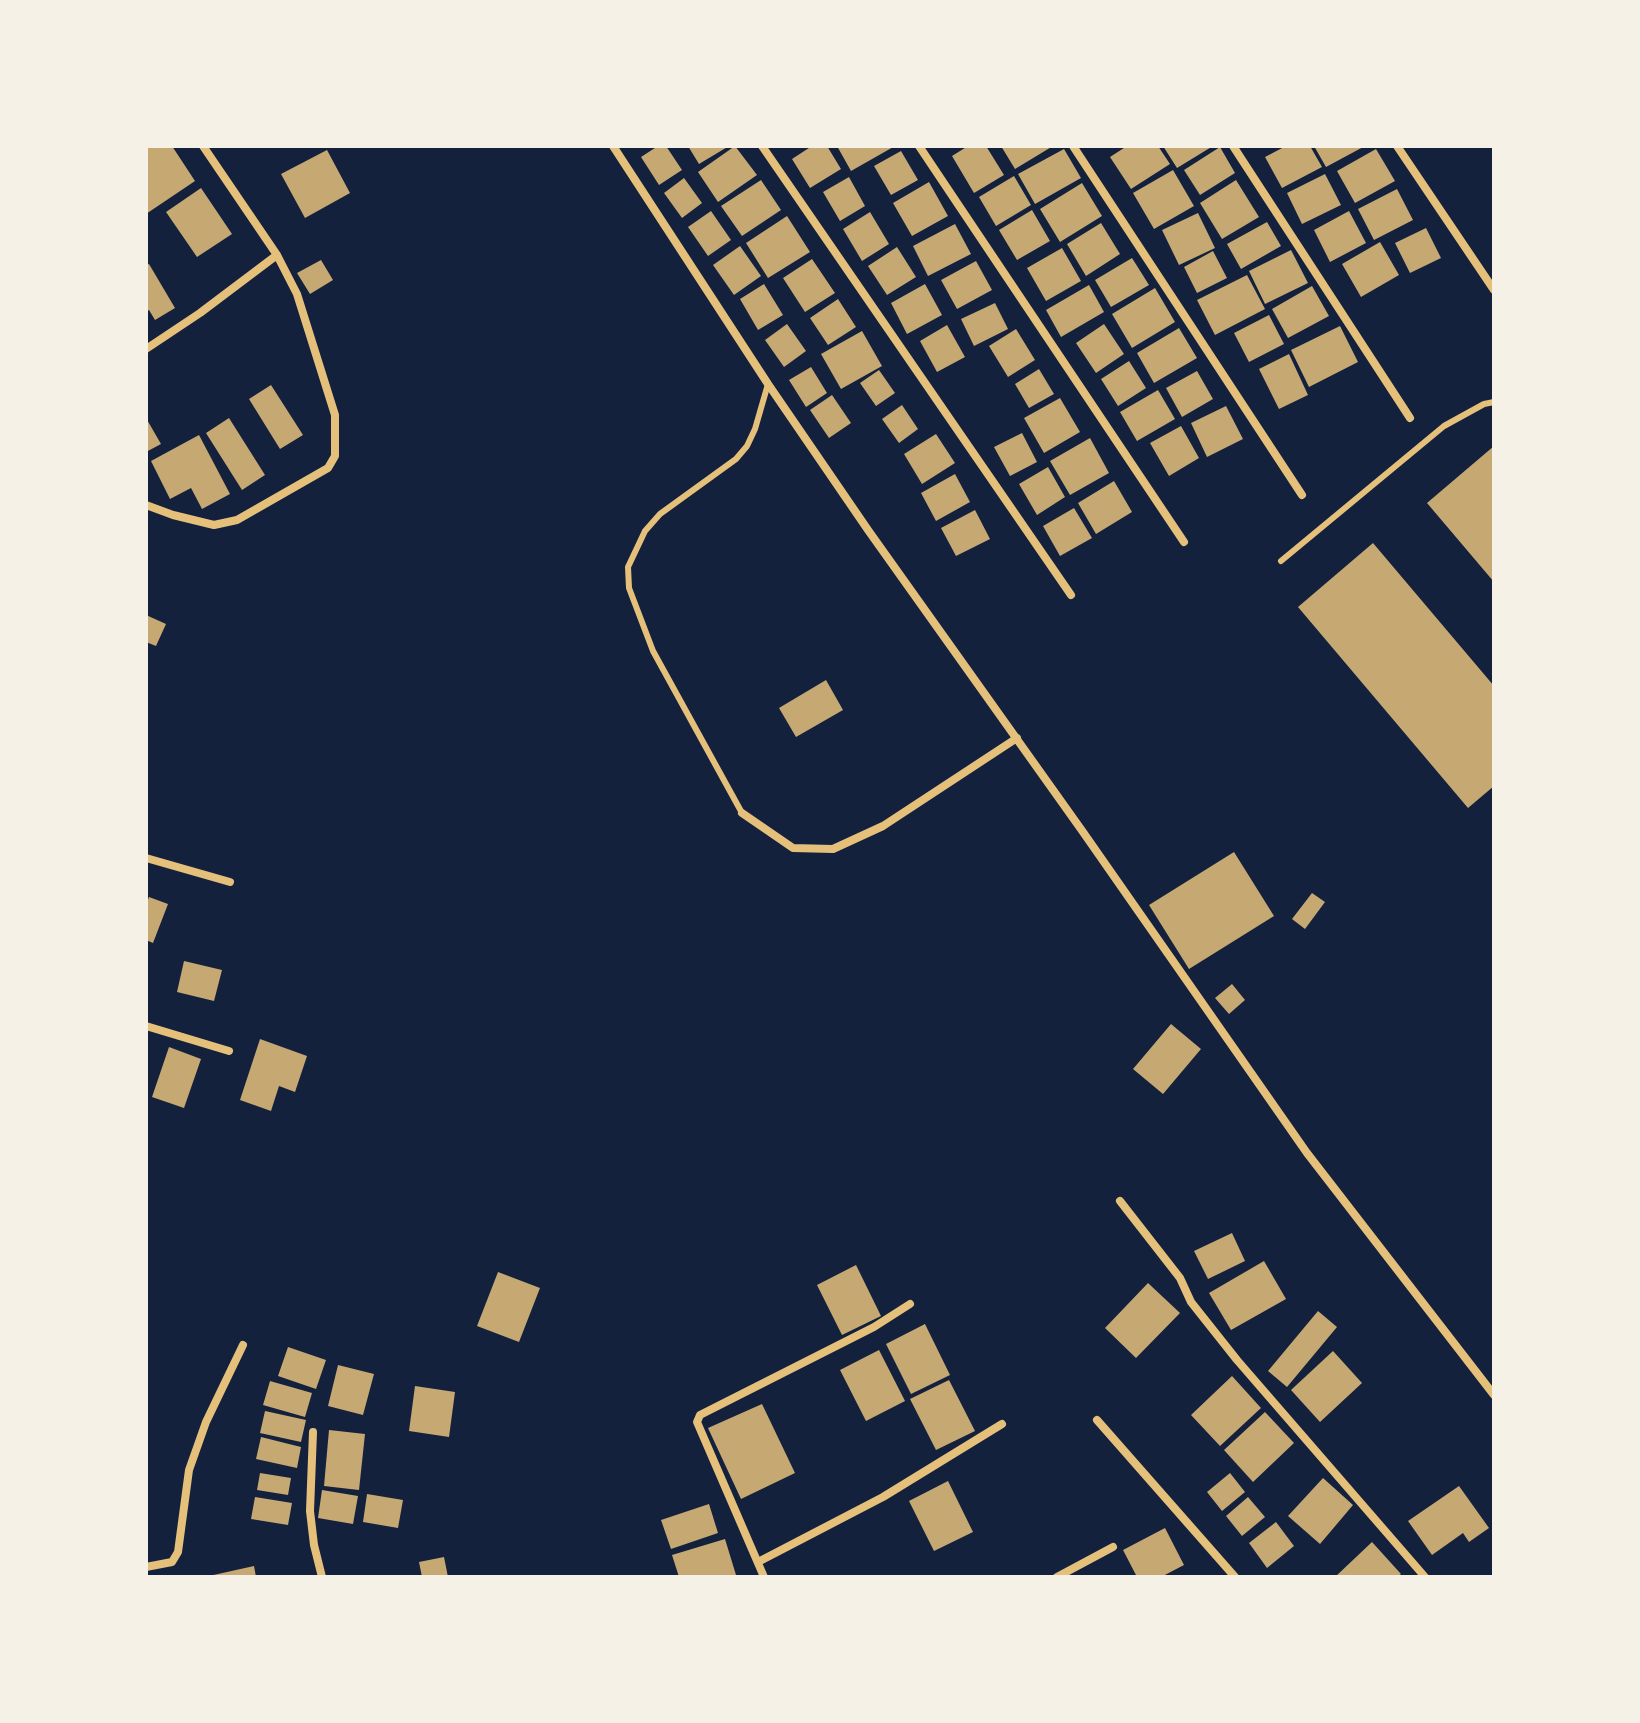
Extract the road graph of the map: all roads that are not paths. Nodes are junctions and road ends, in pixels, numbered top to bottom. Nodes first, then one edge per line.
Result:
1 (203, 146) edge
2 (613, 146) edge
3 (762, 146) edge
4 (919, 146) edge
5 (1073, 146) edge
6 (1233, 146) edge
7 (1397, 146) edge
8 (277, 255) junction
9 (1494, 290) edge
10 (146, 349) edge
11 (768, 384) junction
12 (1494, 402) edge
13 (1410, 418) dead end
14 (1302, 495) dead end
15 (146, 505) edge
16 (1184, 542) dead end
17 (1281, 561) dead end
18 (1071, 595) dead end
19 (1017, 738) junction
20 (742, 813) joint
21 (146, 858) edge
22 (230, 882) dead end
23 (146, 1026) edge
24 (229, 1051) dead end
25 (1120, 1201) dead end
26 (910, 1304) dead end
27 (243, 1345) dead end
28 (1494, 1395) edge
29 (1097, 1420) dead end
30 (1002, 1424) dead end
31 (313, 1432) dead end
32 (1113, 1547) dead end
33 (758, 1562) junction
34 (146, 1567) edge
35 (322, 1577) edge
36 (764, 1577) edge
37 (1057, 1577) edge
38 (1235, 1577) edge
39 (1425, 1577) edge

1 - 8 street
2 - 11 street
3 - 18 street
4 - 16 street
5 - 14 street
6 - 13 street
7 - 9 street
8 - 10 street
8 - 15 street
11 - 19 street
11 - 20 lane
12 - 17 lane
19 - 20 street
19 - 28 street
21 - 22 street
23 - 24 street
25 - 39 street
26 - 33 street
27 - 34 street
29 - 38 street
30 - 33 street
31 - 35 street
32 - 37 street
33 - 36 street

